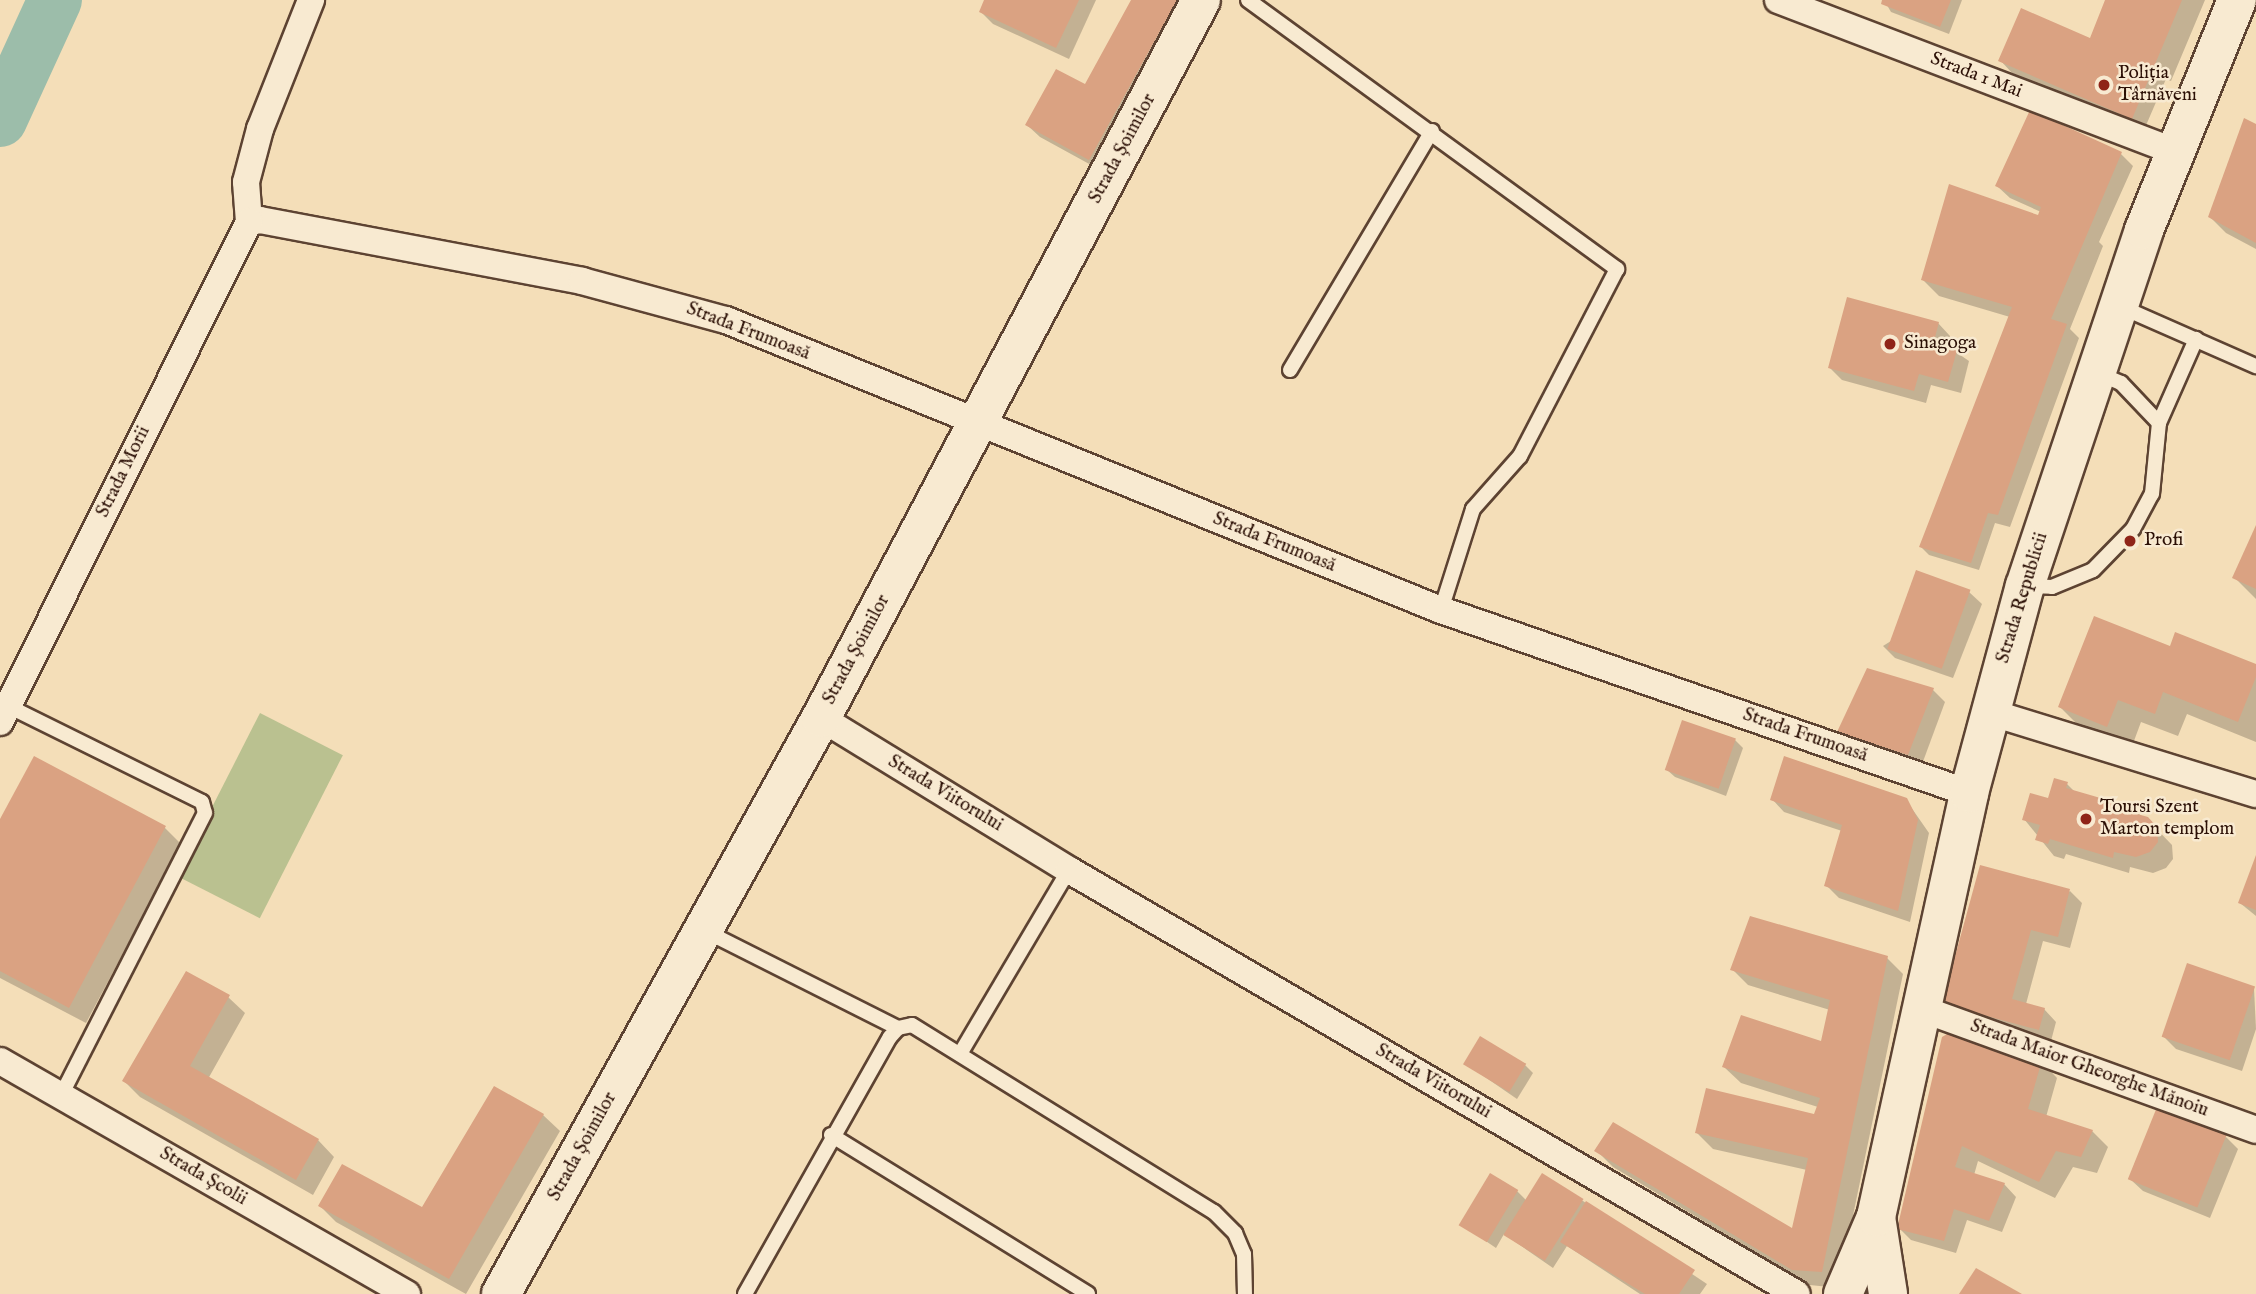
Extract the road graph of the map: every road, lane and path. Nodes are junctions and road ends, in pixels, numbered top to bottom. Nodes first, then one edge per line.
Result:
1 (311, 0) edge
2 (1201, 0) edge
3 (1248, 0) edge
4 (1778, 0) edge
5 (2237, 0) edge
6 (1432, 131) junction
7 (2174, 151) junction
8 (249, 222) junction
9 (2118, 306) junction
10 (2196, 339) junction
11 (2256, 366) edge
12 (1290, 370) dead end
13 (2095, 373) junction
14 (2159, 423) junction
15 (979, 425) junction
16 (2025, 586) junction
17 (1441, 610) junction
18 (1989, 712) junction
19 (4, 714) edge
20 (821, 718) junction
21 (1969, 793) junction
22 (2256, 794) edge
23 (1069, 870) junction
24 (703, 930) junction
25 (1922, 1009) junction
26 (898, 1028) junction
27 (960, 1054) junction
28 (0, 1061) edge
29 (61, 1096) junction
30 (2256, 1130) edge
31 (831, 1135) junction
32 (1877, 1217) junction
33 (407, 1294) edge
34 (502, 1294) edge
35 (745, 1294) edge
36 (1088, 1294) edge
37 (1245, 1294) edge
38 (1797, 1294) edge
39 (1843, 1294) edge
40 (1888, 1294) edge

1 - 8 street
2 - 15 street, Strada Șoimilor
3 - 6 lane
4 - 7 street, Strada 1 Mai
5 - 7 street, Strada Republicii
6 - 12 lane
6 - 17 lane
7 - 9 street, Strada Republicii
8 - 15 street, Strada Frumoasă
8 - 19 street, Strada Morii
9 - 10 lane
9 - 13 street, Strada Republicii
10 - 11 lane
10 - 14 lane
13 - 14 lane
13 - 16 street, Strada Republicii
14 - 16 lane
15 - 17 street, Strada Frumoasă
15 - 20 street, Strada Șoimilor
16 - 18 street, Strada Republicii
17 - 21 street, Strada Frumoasă
18 - 21 street, Strada Republicii
18 - 22 street
19 - 29 lane
20 - 23 street, Strada Viitorului
20 - 24 street, Strada Șoimilor
21 - 25 street, Strada Republicii
23 - 27 lane
23 - 38 street, Strada Viitorului
24 - 26 lane
24 - 34 street, Strada Șoimilor
25 - 30 street, Strada Maior Gheorghe Mănoiu
25 - 32 street, Strada Republicii
26 - 27 lane
26 - 31 lane
27 - 37 lane
28 - 29 street, Strada Școlii
29 - 33 street, Strada Școlii
31 - 35 lane
31 - 36 lane
32 - 39 street, Strada Republicii
32 - 40 street, Strada Republicii

